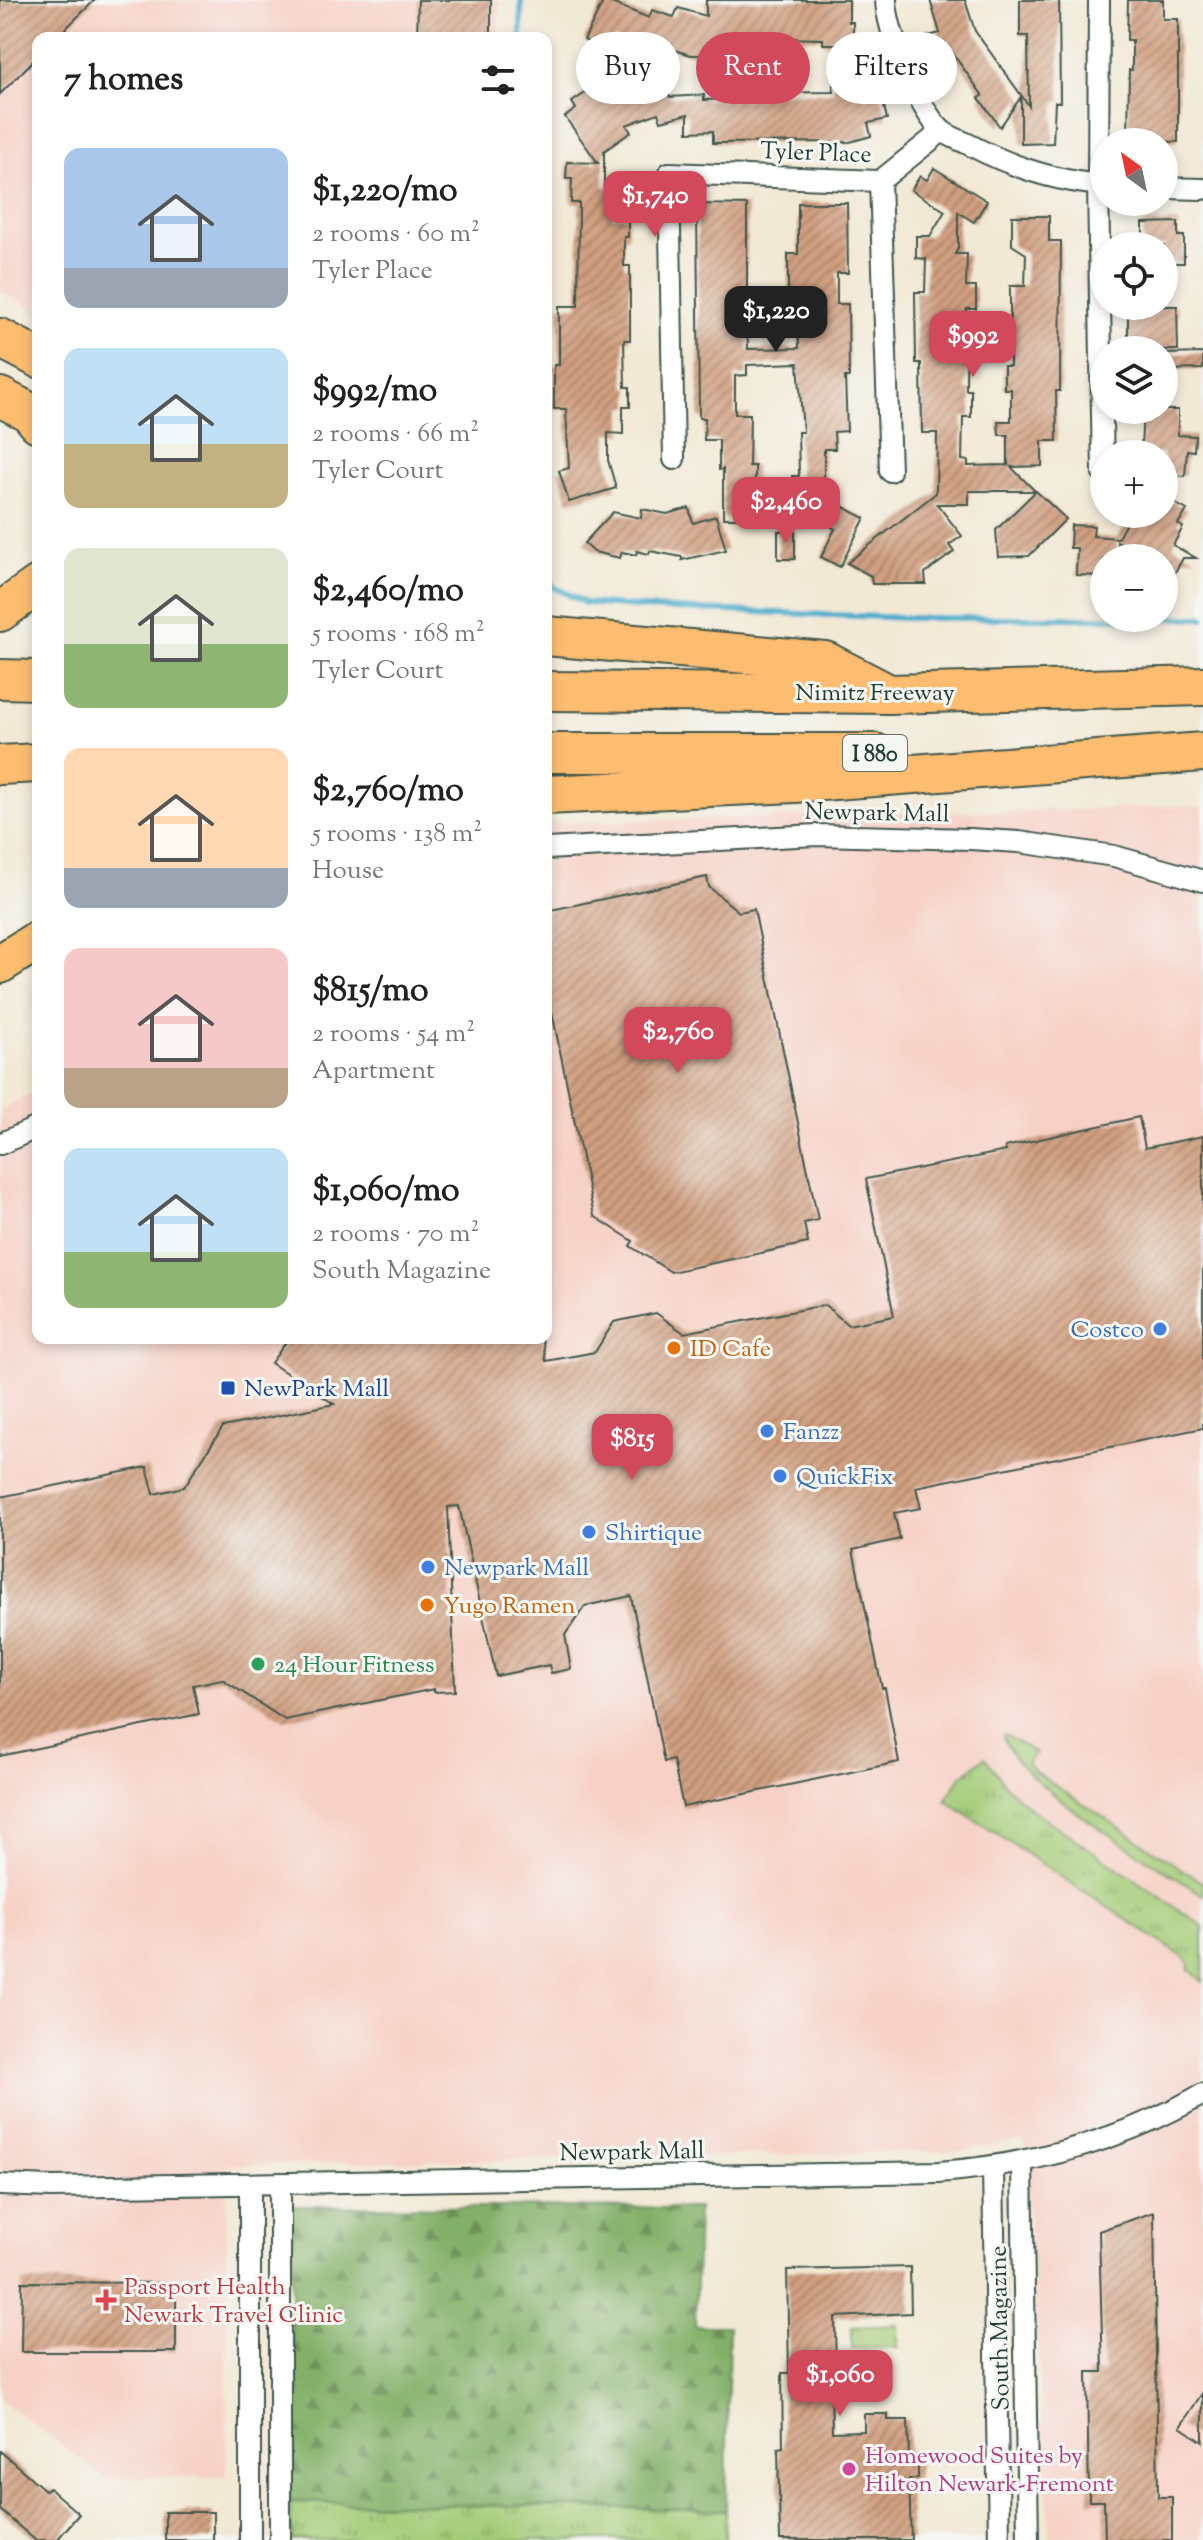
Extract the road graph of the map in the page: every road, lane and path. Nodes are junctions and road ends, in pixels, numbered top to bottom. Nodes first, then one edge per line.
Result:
1 (886, 0) edge
2 (1099, 0) edge
3 (1100, 128) edge
4 (942, 131) junction
5 (880, 181) junction
6 (1090, 183) edge
7 (1178, 188) edge
8 (1203, 189) edge
9 (1101, 216) edge
10 (0, 338) edge
11 (32, 355) edge
12 (0, 397) edge
13 (32, 416) edge
14 (1103, 440) edge
15 (674, 459) dead end
16 (890, 471) dead end
17 (32, 589) edge
18 (0, 612) edge
19 (552, 637) edge
20 (0, 679) edge
21 (32, 680) edge
22 (1203, 686) edge
23 (552, 691) edge
24 (889, 694) junction
25 (0, 741) edge
26 (32, 742) edge
27 (1203, 750) edge
28 (552, 753) edge
29 (32, 763) edge
30 (0, 765) edge
31 (552, 795) edge
32 (552, 849) edge
33 (1203, 881) edge
34 (32, 944) edge
35 (0, 964) edge
36 (32, 1130) edge
37 (0, 1144) edge
38 (1203, 2094) edge
39 (1022, 2163) junction
40 (993, 2168) junction
41 (280, 2183) junction
42 (250, 2184) junction
43 (0, 2185) edge
44 (250, 2540) edge
45 (280, 2540) edge
46 (999, 2540) edge
47 (1028, 2540) edge

1 - 4 street
2 - 3 street
4 - 5 street, Tyler Place
4 - 6 street
5 - 15 street, Tyler Place
5 - 16 street
7 - 8 street
9 - 14 street
10 - 11 highway
12 - 13 highway
17 - 18 highway
19 - 24 highway
20 - 21 highway
22 - 24 highway, Nimitz Freeway
23 - 24 highway, Nimitz Freeway
25 - 26 highway
27 - 28 highway, I 880
27 - 31 highway
29 - 30 highway
32 - 33 street, Newpark Mall
34 - 35 highway
36 - 37 street
38 - 39 street, Newpark Mall
39 - 40 street, Newpark Mall
39 - 47 street, South Magazine
40 - 41 street, Newpark Mall
40 - 46 street, South Magazine
41 - 42 street, Newpark Mall
41 - 45 street
42 - 43 street, Newpark Mall
42 - 44 street

